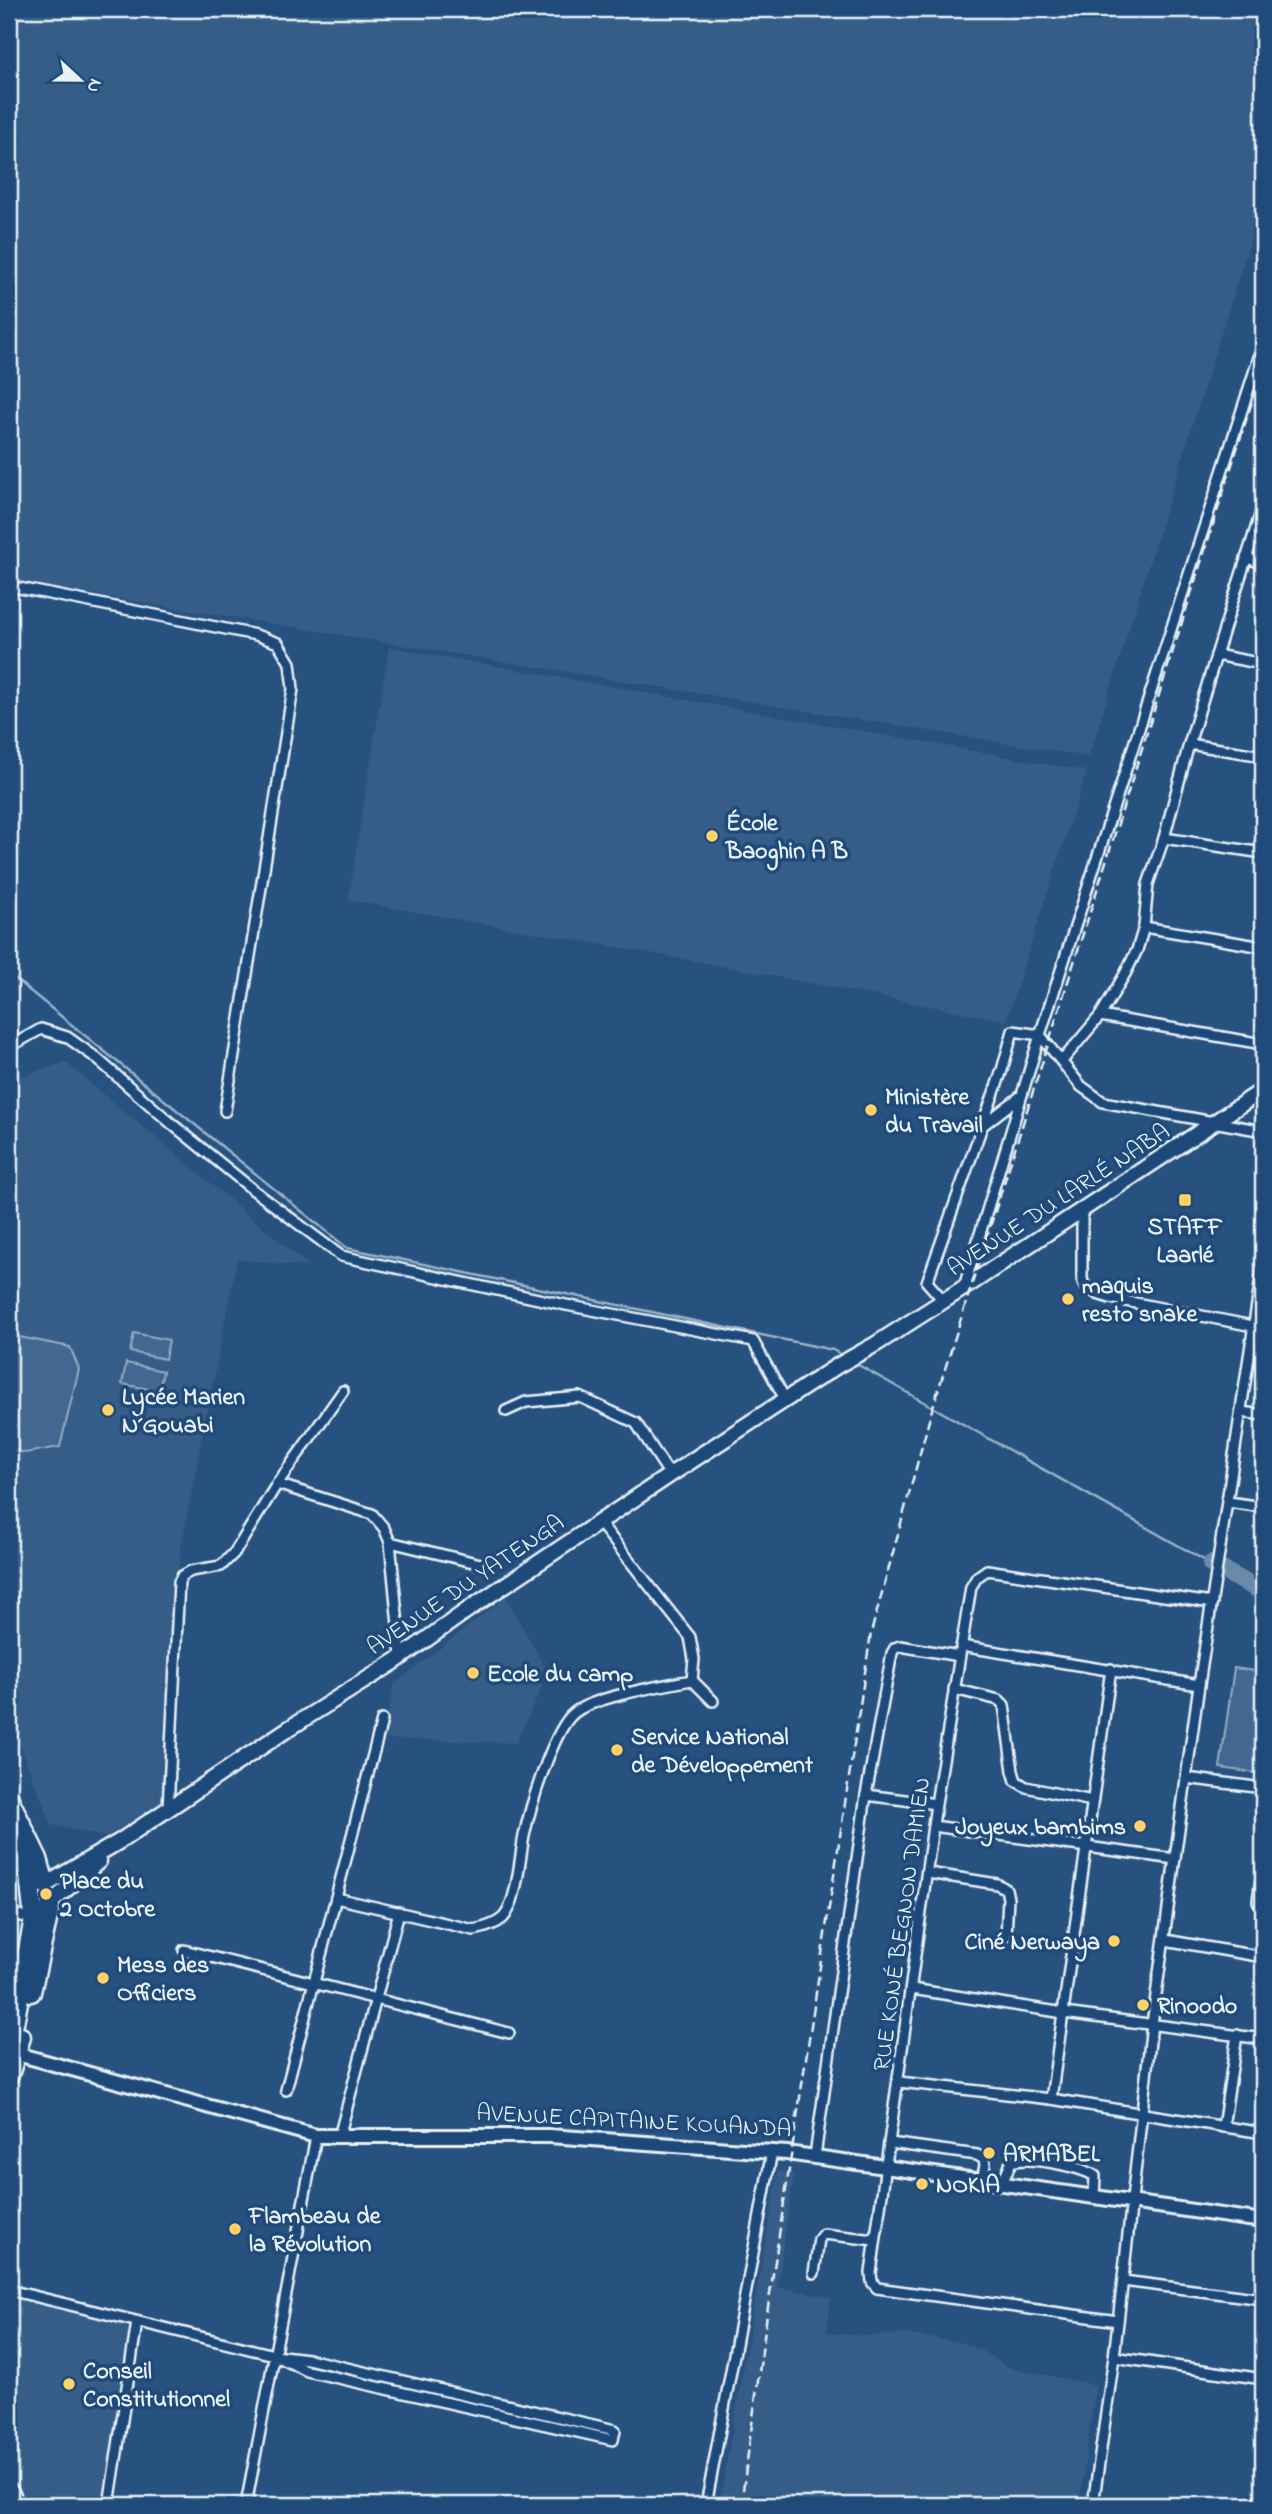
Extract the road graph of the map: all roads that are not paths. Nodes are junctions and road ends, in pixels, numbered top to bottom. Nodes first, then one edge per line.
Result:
1 (1263, 345) edge
2 (1263, 506) edge
3 (1246, 558) junction
4 (1263, 564) edge
5 (9, 586) edge
6 (1216, 655) junction
7 (1263, 664) edge
8 (1189, 744) junction
9 (1263, 755) edge
10 (1164, 838) junction
11 (1263, 853) edge
12 (1144, 927) junction
13 (1263, 947) edge
14 (1100, 1016) junction
15 (1040, 1035) junction
16 (1263, 1044) edge
17 (9, 1047) edge
18 (1062, 1061) junction
19 (1263, 1090) edge
20 (1022, 1095) junction
21 (225, 1111) dead end
22 (1212, 1124) junction
23 (982, 1126) junction
24 (1263, 1131) edge
25 (1082, 1210) junction
26 (1263, 1265) edge
27 (964, 1287) junction
28 (944, 1301) junction
29 (1259, 1327) edge
30 (837, 1366) joint
31 (343, 1391) dead end
32 (785, 1399) junction
33 (506, 1411) dead end
34 (1241, 1412) junction
35 (1263, 1415) edge
36 (670, 1475) junction
37 (277, 1484) junction
38 (1228, 1502) junction
39 (1263, 1507) edge
40 (599, 1522) junction
41 (390, 1542) junction
42 (485, 1565) dead end
43 (1212, 1604) junction
44 (960, 1651) junction
45 (401, 1656) junction
46 (1111, 1670) junction
47 (692, 1680) junction
48 (1199, 1685) junction
49 (954, 1689) junction
50 (713, 1701) dead end
51 (382, 1720) dead end
52 (1186, 1778) junction
53 (1263, 1788) edge
54 (866, 1795) junction
55 (1092, 1801) junction
56 (936, 1804) junction
57 (168, 1809) junction
58 (12, 1810) edge
59 (933, 1826) junction
60 (1086, 1847) junction
61 (1175, 1859) junction
62 (1263, 1864) edge
63 (928, 1873) junction
64 (42, 1898) junction
65 (336, 1898) junction
66 (1263, 1910) edge
67 (399, 1912) junction
68 (9, 1913) edge
69 (1006, 1936) dead end
70 (1166, 1940) junction
71 (184, 1950) dead end
72 (1263, 1958) edge
73 (314, 1983) junction
74 (912, 1989) junction
75 (376, 1998) junction
76 (1064, 2013) junction
77 (1152, 2024) junction
78 (509, 2033) dead end
79 (1237, 2035) junction
80 (1263, 2039) edge
81 (11, 2052) edge
82 (9, 2075) edge
83 (899, 2082) junction
84 (286, 2090) dead end
85 (1051, 2099) junction
86 (1141, 2115) junction
87 (1223, 2127) junction
88 (1263, 2133) edge
89 (316, 2136) junction
90 (339, 2137) junction
91 (890, 2143) junction
92 (772, 2151) junction
93 (815, 2156) junction
94 (886, 2168) junction
95 (982, 2181) junction
96 (1002, 2184) junction
97 (1094, 2196) junction
98 (1132, 2202) junction
99 (1263, 2221) edge
100 (876, 2240) junction
101 (814, 2273) dead end
102 (1123, 2281) junction
103 (9, 2290) edge
104 (1263, 2300) edge
105 (1118, 2321) junction
106 (137, 2322) junction
107 (274, 2356) junction
108 (1115, 2357) junction
109 (1263, 2379) edge
110 (9, 2492) edge
111 (9, 2502) edge
112 (14, 2505) edge
113 (108, 2505) edge
114 (246, 2505) edge
115 (706, 2505) edge
116 (1093, 2505) edge

1 - 15 street
2 - 3 street
3 - 4 street
3 - 6 street
5 - 21 street
6 - 7 street
6 - 8 street
8 - 9 street
8 - 10 street
10 - 11 street
10 - 12 street
12 - 13 street
12 - 14 street
14 - 16 street
14 - 18 street
15 - 18 street
15 - 20 street
15 - 23 street
17 - 32 street
18 - 22 street
19 - 22 main road, AVENUE DU LARLÉ NABA
20 - 23 street
20 - 27 street
22 - 24 street
22 - 25 main road, AVENUE DU LARLÉ NABA
23 - 28 street
25 - 27 main road, AVENUE DU LARLÉ NABA
25 - 29 street
26 - 29 street
27 - 28 main road, AVENUE DU LARLÉ NABA
28 - 30 main road, AVENUE DU LARLÉ NABA
29 - 34 street
30 - 32 main road, AVENUE DU YATENGA
31 - 37 street
32 - 36 main road, AVENUE DU YATENGA
33 - 36 street
34 - 35 street
34 - 38 street
36 - 40 main road, AVENUE DU YATENGA
37 - 41 street
37 - 57 street
38 - 39 street
38 - 43 street
40 - 45 main road, AVENUE DU YATENGA
40 - 47 street
41 - 42 street
41 - 45 street
43 - 44 street, RUE KONÉ BEGNON DAMIEN
43 - 48 street
44 - 46 street
44 - 49 street, RUE KONÉ BEGNON DAMIEN
44 - 54 street
45 - 57 main road, AVENUE DU YATENGA
46 - 48 street
46 - 55 street
47 - 50 street
47 - 67 street
48 - 52 street
49 - 55 street
49 - 56 street, RUE KONÉ BEGNON DAMIEN
51 - 65 street
52 - 53 street
52 - 61 street
54 - 56 street
54 - 93 street
55 - 60 street
56 - 59 street, RUE KONÉ BEGNON DAMIEN
57 - 64 main road, AVENUE DU YATENGA
58 - 64 highway
59 - 60 street
59 - 63 street, RUE KONÉ BEGNON DAMIEN
60 - 61 street
60 - 76 street
61 - 70 street
62 - 66 street
63 - 69 street
63 - 74 street, RUE KONÉ BEGNON DAMIEN
64 - 68 street
64 - 81 highway
65 - 67 street
65 - 73 street
67 - 75 street
70 - 72 street
70 - 77 street
71 - 73 street
73 - 75 street
73 - 84 street
74 - 76 street
74 - 83 street, RUE KONÉ BEGNON DAMIEN
75 - 78 street
75 - 90 street
76 - 77 street
76 - 85 street
77 - 79 street
77 - 86 street
79 - 80 street
79 - 87 street
81 - 82 highway
81 - 89 street, AVENUE CAPITAINE KOUANDA
83 - 85 street
83 - 91 street, RUE KONÉ BEGNON DAMIEN
85 - 86 street
86 - 87 street
86 - 98 street
87 - 88 street
89 - 90 street, AVENUE CAPITAINE KOUANDA
89 - 107 street
90 - 92 street, AVENUE CAPITAINE KOUANDA
91 - 94 street, RUE KONÉ BEGNON DAMIEN
91 - 95 street
92 - 93 street, AVENUE CAPITAINE KOUANDA
92 - 115 street
93 - 94 street, AVENUE CAPITAINE KOUANDA
94 - 95 street, AVENUE CAPITAINE KOUANDA
94 - 100 street, RUE KONÉ BEGNON DAMIEN
95 - 96 street, AVENUE CAPITAINE KOUANDA
96 - 97 street, AVENUE CAPITAINE KOUANDA
96 - 97 street
97 - 98 street, AVENUE CAPITAINE KOUANDA
98 - 99 street, AVENUE CAPITAINE KOUANDA
98 - 102 street
100 - 101 street
100 - 105 street, RUE KONÉ BEGNON DAMIEN
102 - 104 street
102 - 105 street
103 - 106 street
105 - 108 street
106 - 107 street
106 - 113 street
107 - 107 street
107 - 114 street
108 - 109 street
108 - 116 street
110 - 112 highway
111 - 112 highway

